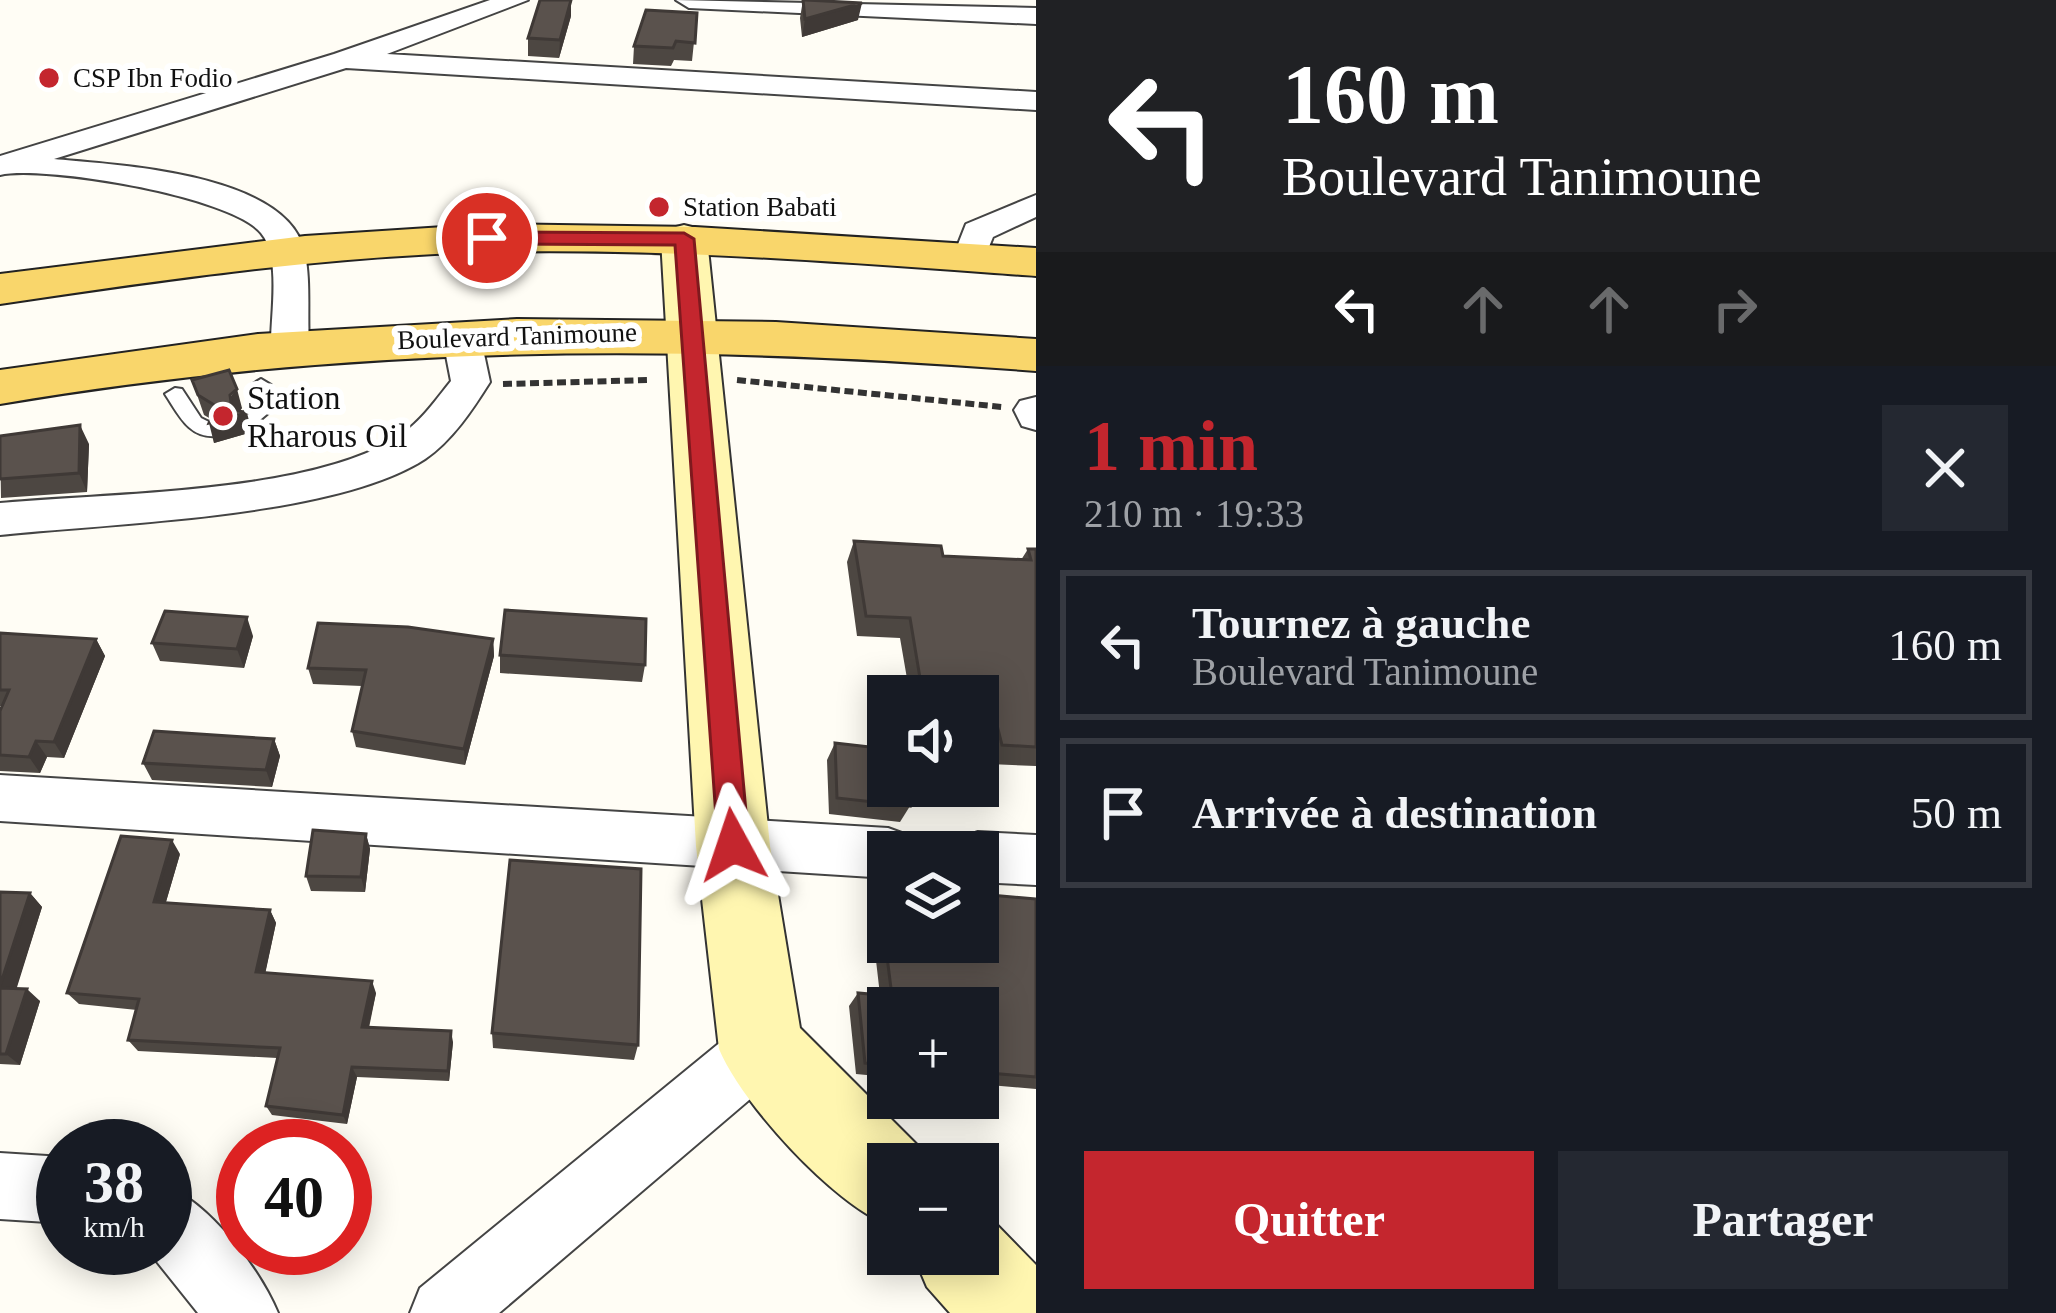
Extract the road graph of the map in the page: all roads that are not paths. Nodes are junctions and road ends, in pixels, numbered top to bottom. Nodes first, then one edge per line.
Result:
1 (515, 0) edge
2 (688, 0) edge
3 (1025, 0) edge
4 (1036, 5) edge
5 (1036, 16) edge
6 (344, 60) junction
7 (1036, 101) edge
8 (2, 163) edge
9 (1036, 205) edge
10 (684, 239) junction
11 (287, 253) junction
12 (970, 257) junction
13 (1036, 262) edge
14 (0, 290) edge
15 (290, 343) junction
16 (692, 353) junction
17 (1036, 355) edge
18 (466, 358) junction
19 (261, 385) dead end
20 (0, 386) edge
21 (175, 394) dead end
22 (247, 420) edge
23 (210, 430) edge
24 (0, 519) edge
25 (0, 798) edge
26 (733, 845) junction
27 (867, 852) edge
28 (999, 858) edge
29 (1036, 860) edge
30 (761, 1049) junction
31 (867, 1158) edge
32 (0, 1186) edge
33 (36, 1188) edge
34 (192, 1252) edge
35 (243, 1313) edge
36 (445, 1313) edge

1 - 6 street
2 - 5 street
3 - 4 street
6 - 7 street
6 - 8 street
8 - 11 street
9 - 12 street
10 - 11 main road
10 - 12 main road
10 - 16 street
11 - 14 main road
11 - 15 street
12 - 13 main road
15 - 18 main road, Boulevard Tanimoune
15 - 20 main road, Boulevard Tanimoune
16 - 17 main road, Boulevard Tanimoune
16 - 18 main road, Boulevard Tanimoune
16 - 26 street
18 - 24 street
19 - 22 lane
21 - 23 lane
25 - 26 street
26 - 27 street
26 - 30 street
28 - 29 street
30 - 31 street
30 - 36 street
32 - 33 street
34 - 35 street

